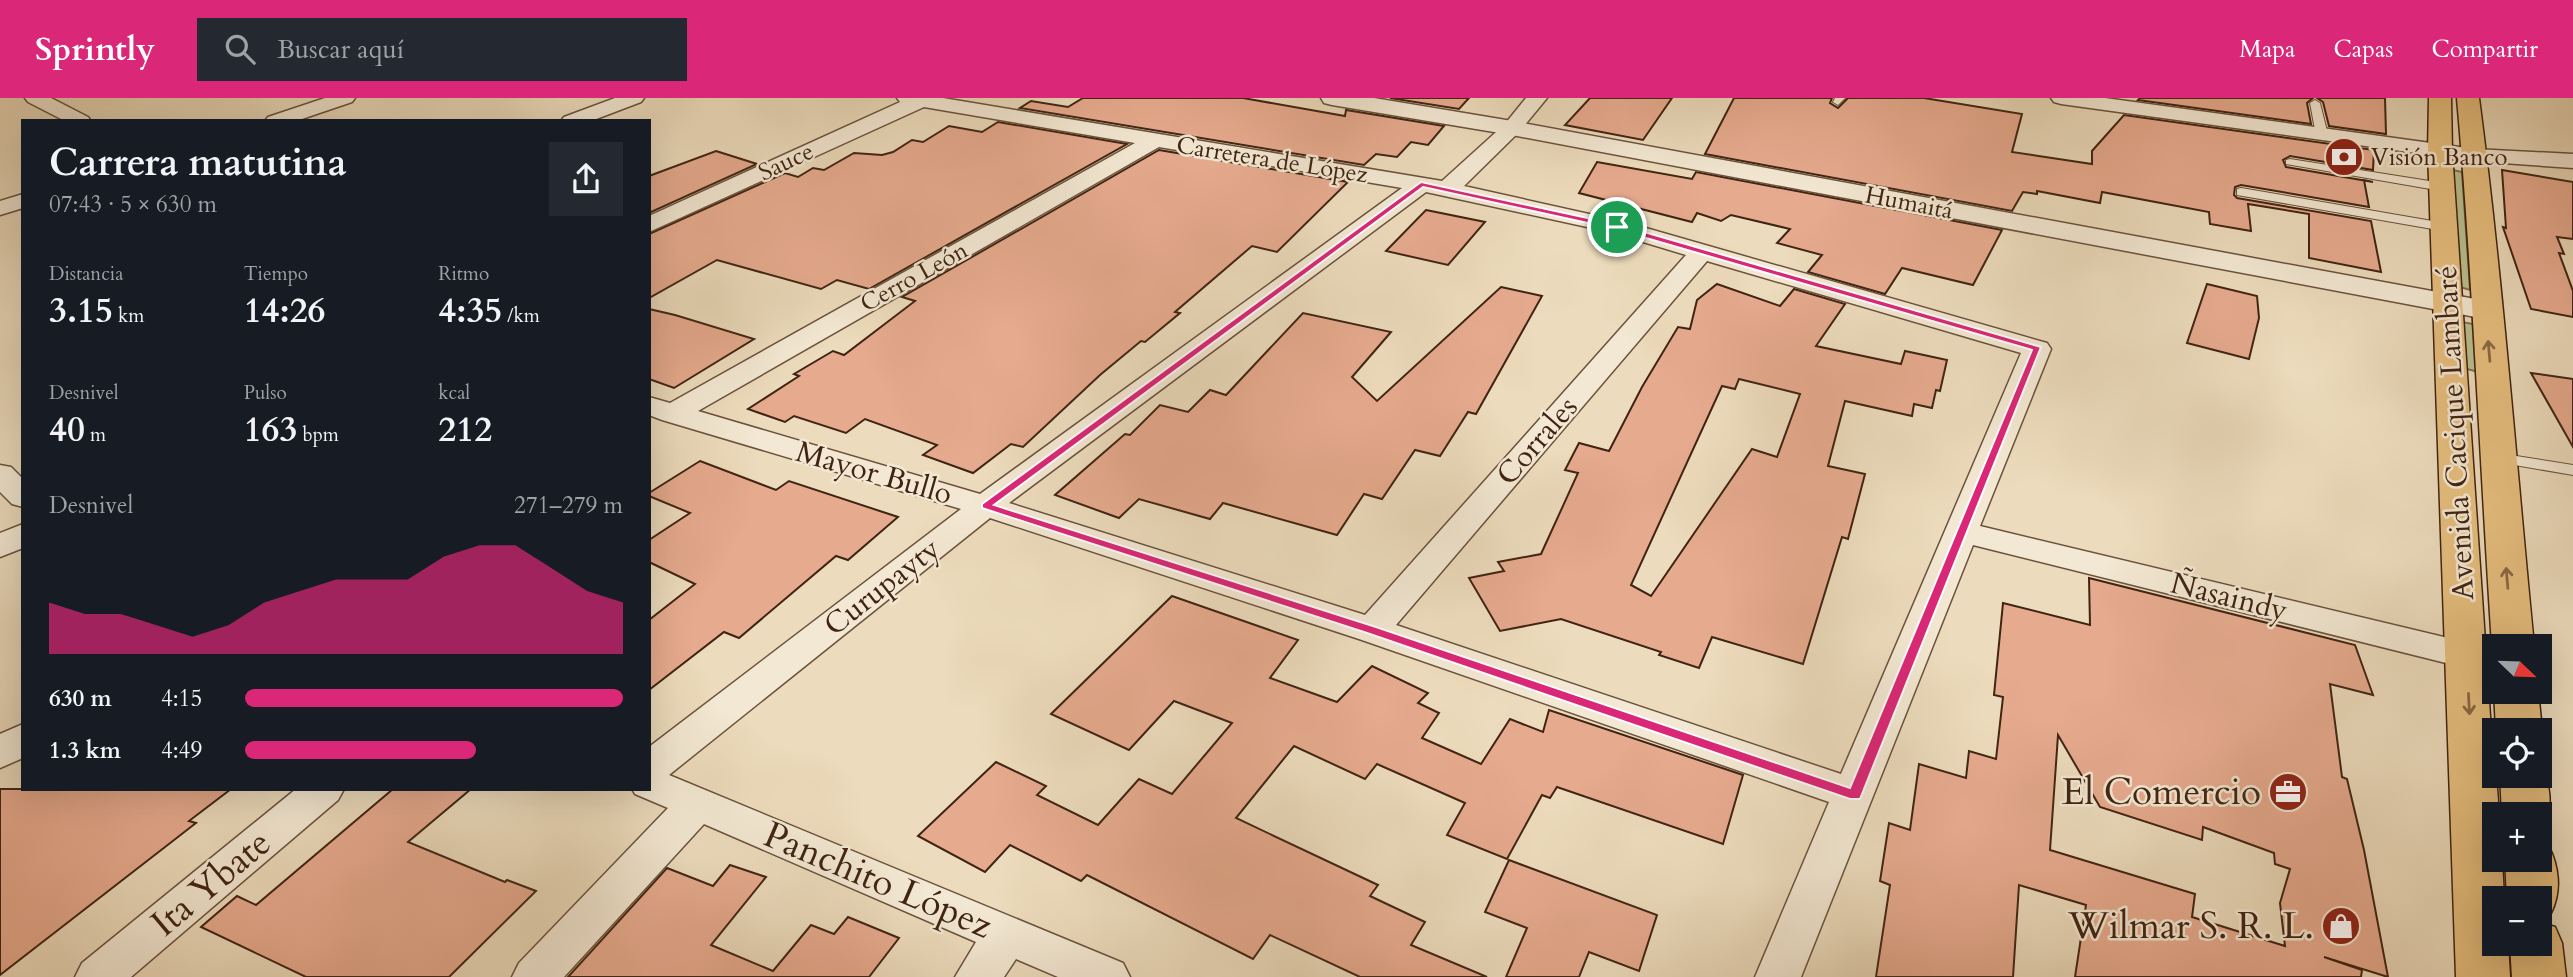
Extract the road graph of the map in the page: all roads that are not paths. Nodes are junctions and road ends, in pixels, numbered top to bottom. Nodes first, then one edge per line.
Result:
1 (35, 98) edge
2 (345, 98) edge
3 (634, 98) edge
4 (1332, 98) edge
5 (1537, 98) edge
6 (2061, 98) edge
7 (2440, 98) edge
8 (2468, 98) edge
9 (915, 99) edge
10 (973, 102) edge
11 (2315, 103) dead end
12 (77, 119) edge
13 (281, 119) edge
14 (576, 119) edge
15 (1512, 128) junction
16 (2322, 135) junction
17 (1156, 141) junction
18 (2519, 160) junction
19 (2573, 161) edge
20 (2290, 162) dead end
21 (2452, 164) junction
22 (2573, 172) edge
23 (1434, 187) junction
24 (2241, 192) dead end
25 (21, 202) edge
26 (0, 208) edge
27 (651, 224) edge
28 (2444, 227) junction
29 (1702, 252) junction
30 (2448, 303) junction
31 (2486, 310) junction
32 (661, 410) edge
33 (2497, 458) junction
34 (2573, 470) edge
35 (0, 474) edge
36 (21, 495) edge
37 (985, 506) junction
38 (1963, 532) junction
39 (21, 535) edge
40 (0, 547) edge
41 (1371, 630) junction
42 (2512, 634) edge
43 (2480, 659) edge
44 (21, 739) edge
45 (0, 753) edge
46 (651, 767) edge
47 (651, 784) edge
48 (322, 791) edge
49 (1855, 795) junction
50 (699, 802) junction
51 (1007, 935) junction
52 (2537, 956) edge
53 (2498, 972) edge
54 (98, 977) edge
55 (535, 977) edge
56 (978, 977) edge
57 (1107, 977) edge
58 (1778, 977) edge
59 (2539, 977) edge

1 - 12 street
2 - 13 street
3 - 14 street
4 - 15 street, Humaitá
5 - 15 street, Curupayty
6 - 16 street
7 - 21 main road, Avenida Cacique Lambaré
8 - 21 main road, Avenida Cacique Lambaré
9 - 10 street, Carretera de López
9 - 27 street, Sauce
10 - 17 street, Carretera de López
11 - 16 lane
15 - 23 street, Curupayty
15 - 30 street, Humaitá
16 - 21 street
17 - 23 street, Carretera de López
17 - 32 street, Cerro León
18 - 19 street
18 - 21 street
18 - 22 street
20 - 21 lane
21 - 28 main road, Avenida Cacique Lambaré
21 - 31 main road, Avenida Cacique Lambaré
23 - 29 street, Carretera de López
23 - 37 street, Curupayty
24 - 28 lane
25 - 26 street
28 - 30 main road, Avenida Cacique Lambaré
29 - 38 street, Carretera de López
29 - 41 street, Corrales
30 - 31 street, Humaitá
30 - 43 main road, Avenida Cacique Lambaré
33 -> 31 main road, Avenida Cacique Lambaré
32 - 37 street, Mayor Bullo
33 - 34 lane
42 -> 33 main road, Avenida Cacique Lambaré
35 - 36 street
37 - 41 street, Mayor Bullo
37 - 46 street, Curupayty
38 - 43 street, Ñasaindy
38 - 49 street
39 - 40 street
41 - 49 street, Mayor Bullo
43 -> 53 main road, Avenida Cacique Lambaré
44 - 45 street
47 - 50 street, Panchito López
48 - 54 street, Ita Ybate
49 - 58 street
50 - 51 street, Panchito López
50 - 55 street
51 - 56 street
51 - 57 street, Panchito López
52 - 59 main road

